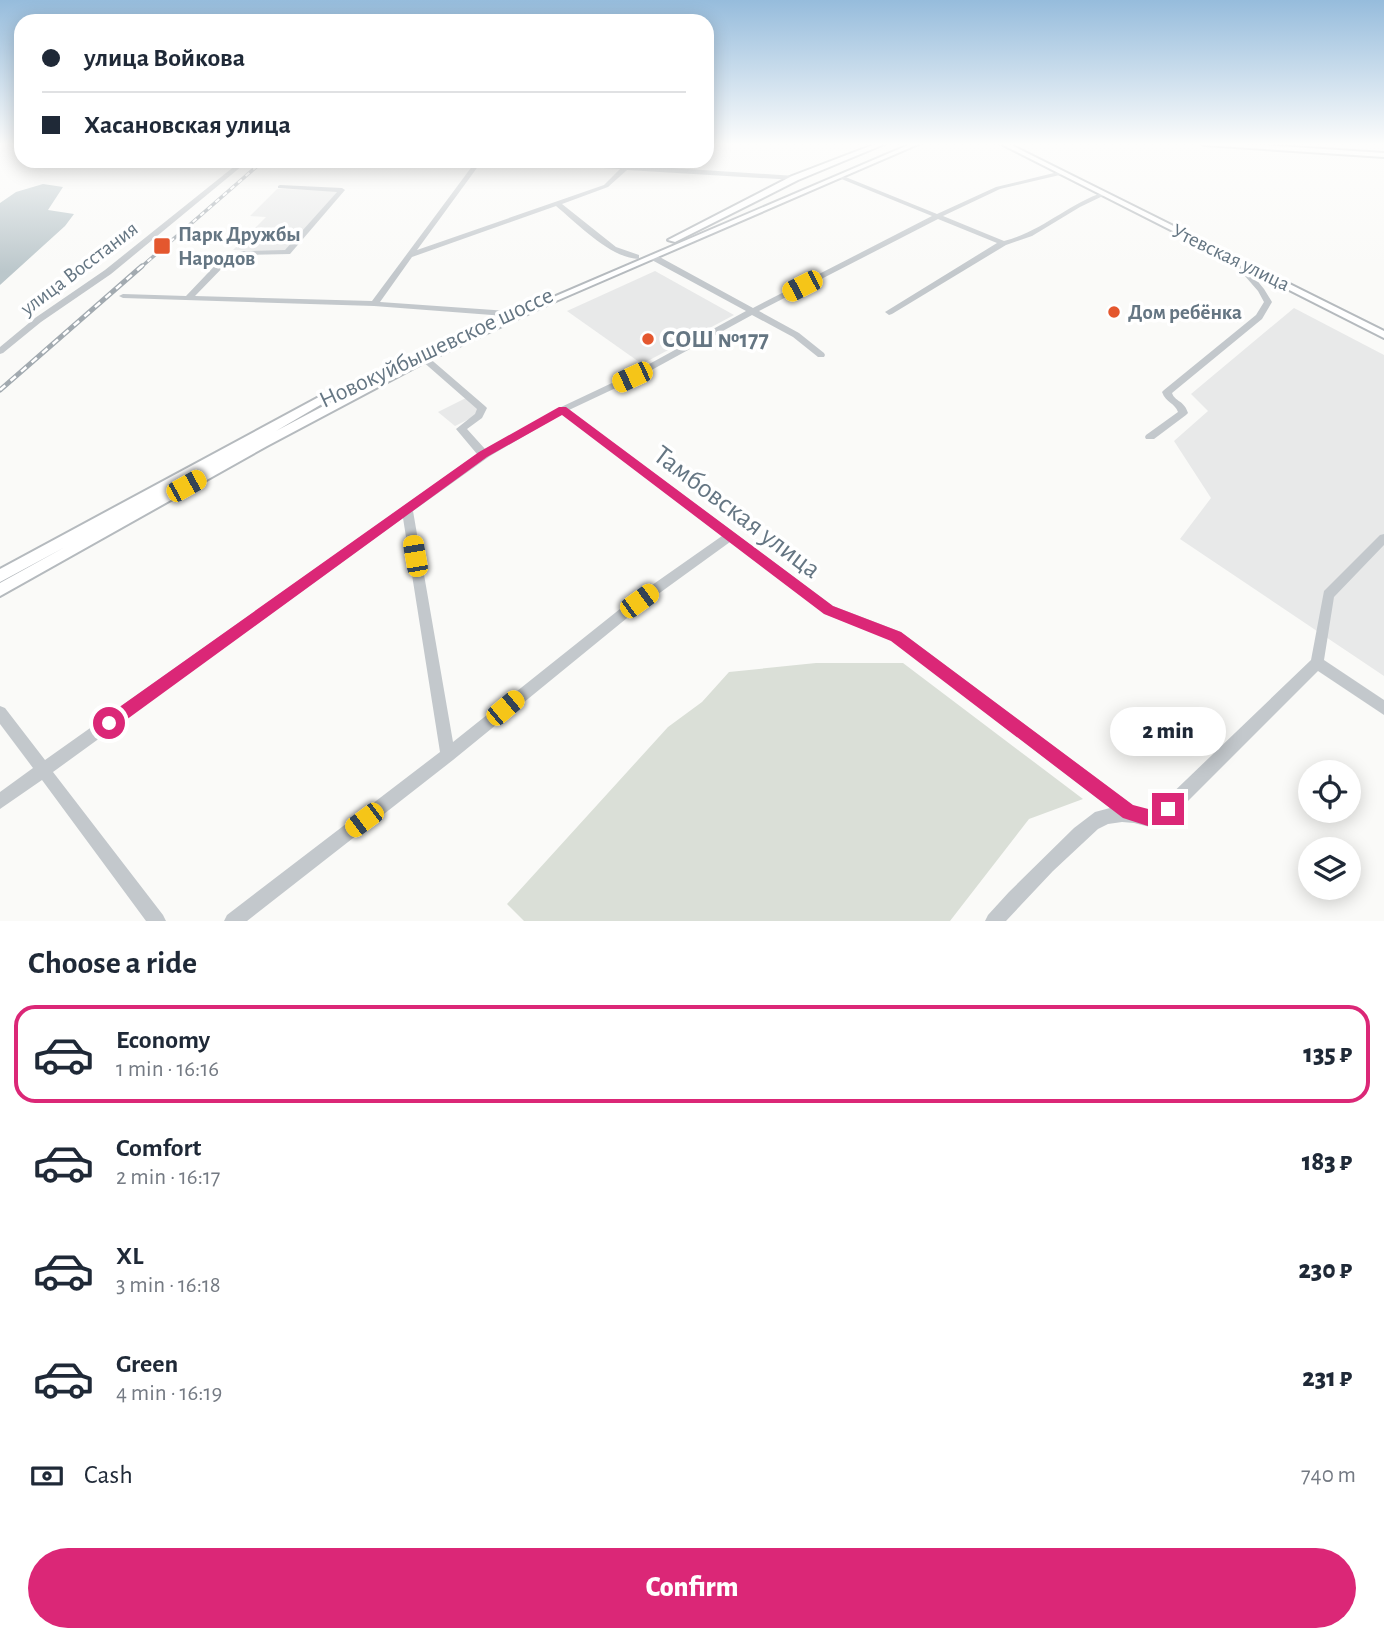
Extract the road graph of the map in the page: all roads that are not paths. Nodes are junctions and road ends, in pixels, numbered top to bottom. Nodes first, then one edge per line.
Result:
1 (214, 186) edge
2 (460, 186) edge
3 (606, 186) edge
4 (779, 186) edge
5 (803, 186) edge
6 (817, 186) edge
7 (862, 186) edge
8 (1007, 186) edge
9 (1088, 186) edge
10 (280, 187) dead end
11 (1104, 194) junction
12 (558, 203) junction
13 (765, 206) junction
14 (936, 217) junction
15 (1003, 243) junction
16 (408, 256) junction
17 (636, 257) junction
18 (653, 257) junction
19 (1234, 258) junction
20 (122, 296) dead end
21 (188, 298) junction
22 (374, 304) junction
23 (751, 312) junction
24 (889, 312) dead end
25 (505, 313) junction
26 (1384, 335) edge
27 (0, 351) edge
28 (821, 355) dead end
29 (424, 358) junction
30 (562, 410) junction
31 (1150, 438) dead end
32 (483, 454) junction
33 (407, 508) junction
34 (730, 536) junction
35 (1384, 538) edge
36 (0, 576) edge
37 (0, 590) edge
38 (1317, 663) junction
39 (1384, 708) edge
40 (0, 713) edge
41 (448, 755) junction
42 (41, 771) junction
43 (0, 801) edge
44 (1129, 812) junction
45 (157, 921) edge
46 (233, 921) edge
47 (994, 921) edge

1 - 27 street, улица Восстания
2 - 16 street
3 - 12 street
4 - 17 main road, Новокуйбышевское шоссе
5 - 13 main road, Новокуйбышевское шоссе
6 - 13 main road, Новокуйбышевское шоссе
7 - 14 street
8 - 14 street
9 - 11 main road, Утевская улица
10 - 21 street
11 - 15 street
11 - 19 main road, Утевская улица
12 - 16 street
12 - 17 street
13 - 18 main road, Новокуйбышевское шоссе
14 - 15 street
14 - 23 street
15 - 24 street
16 - 22 street
17 - 25 main road, Новокуйбышевское шоссе
18 - 23 street
18 - 29 main road, Новокуйбышевское шоссе
19 - 26 main road, Утевская улица
19 - 31 street
20 - 21 street
21 - 22 street
22 - 25 street
23 - 28 street
23 - 30 street
25 - 36 main road, Новокуйбышевское шоссе
29 - 32 street
29 - 37 main road, Новокуйбышевское шоссе
30 - 32 street
30 - 34 street, Тамбовская улица
32 - 33 street
33 - 41 street
33 - 42 street
34 - 41 street
34 - 44 street, Тамбовская улица
35 - 38 street
38 - 39 street
38 - 44 street
40 - 42 street
41 - 46 street
42 - 43 street
42 - 45 street
44 - 47 street

